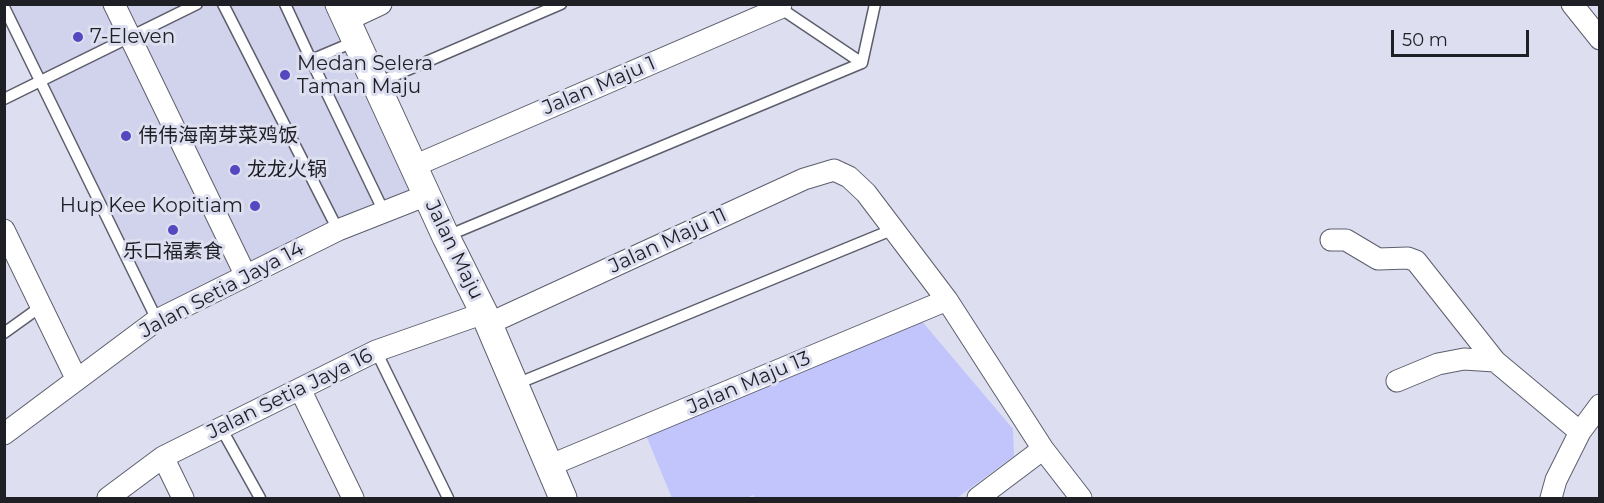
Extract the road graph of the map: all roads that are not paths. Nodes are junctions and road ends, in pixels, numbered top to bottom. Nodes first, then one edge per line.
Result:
1 (114, 4) edge
2 (197, 4) edge
3 (223, 4) edge
4 (285, 4) edge
5 (381, 4) edge
6 (561, 4) edge
7 (875, 4) edge
8 (1572, 4) edge
9 (781, 6) edge
10 (4, 7) edge
11 (347, 22) edge
12 (130, 37) junction
13 (1599, 39) edge
14 (311, 60) junction
15 (862, 63) junction
16 (41, 82) junction
17 (375, 84) junction
18 (4, 99) edge
19 (414, 166) junction
20 (427, 195) junction
21 (384, 212) junction
22 (338, 230) junction
23 (894, 230) junction
24 (4, 231) edge
25 (446, 237) junction
26 (1332, 240) dead end
27 (245, 274) junction
28 (947, 300) junction
29 (43, 304) junction
30 (486, 319) junction
31 (156, 320) junction
32 (4, 333) edge
33 (376, 351) junction
34 (1495, 361) junction
35 (76, 378) junction
36 (1397, 381) dead end
37 (514, 385) junction
38 (300, 389) junction
39 (1599, 405) edge
40 (222, 428) junction
41 (1580, 432) junction
42 (4, 434) edge
43 (1043, 449) junction
44 (163, 457) junction
45 (551, 465) junction
46 (108, 498) edge
47 (183, 498) edge
48 (260, 498) edge
49 (353, 498) edge
50 (448, 498) edge
51 (563, 498) edge
52 (978, 498) edge
53 (1081, 498) edge
54 (1551, 498) edge

1 - 12 street
2 - 12 lane
3 - 22 lane
4 - 14 lane
5 - 11 street
6 - 17 lane
7 - 15 lane
8 - 13 street
9 - 15 lane
9 - 19 street, Jalan Maju 1
10 - 16 lane
11 - 14 lane
11 - 17 street, Jalan Maju
12 - 16 lane
12 - 27 street
14 - 21 lane
15 - 25 lane
16 - 18 lane
16 - 31 lane
17 - 19 street, Jalan Maju
19 - 20 street, Jalan Maju
20 - 21 street, Jalan Setia Jaya 14
20 - 25 street, Jalan Maju
21 - 22 street, Jalan Setia Jaya 14
22 - 27 street, Jalan Setia Jaya 14
23 - 28 street
23 - 30 street, Jalan Maju 11
23 - 37 lane
24 - 29 street
25 - 30 street, Jalan Maju
26 - 34 street
27 - 31 street, Jalan Setia Jaya 14
28 - 43 street
28 - 45 street, Jalan Maju 13
29 - 32 lane
29 - 35 street
30 - 33 street, Jalan Setia Jaya 16
30 - 37 street, Jalan Maju
31 - 35 street, Jalan Setia Jaya 14
33 - 38 street, Jalan Setia Jaya 16
33 - 50 lane
34 - 36 street
34 - 41 street
35 - 42 street, Jalan Setia Jaya 14
37 - 45 street, Jalan Maju
38 - 40 street, Jalan Setia Jaya 16
38 - 49 street
39 - 41 street
40 - 44 street, Jalan Setia Jaya 16
40 - 48 lane
41 - 54 street
43 - 52 street
43 - 53 street
44 - 46 street, Jalan Setia Jaya 16
44 - 47 street
45 - 51 street, Jalan Maju

